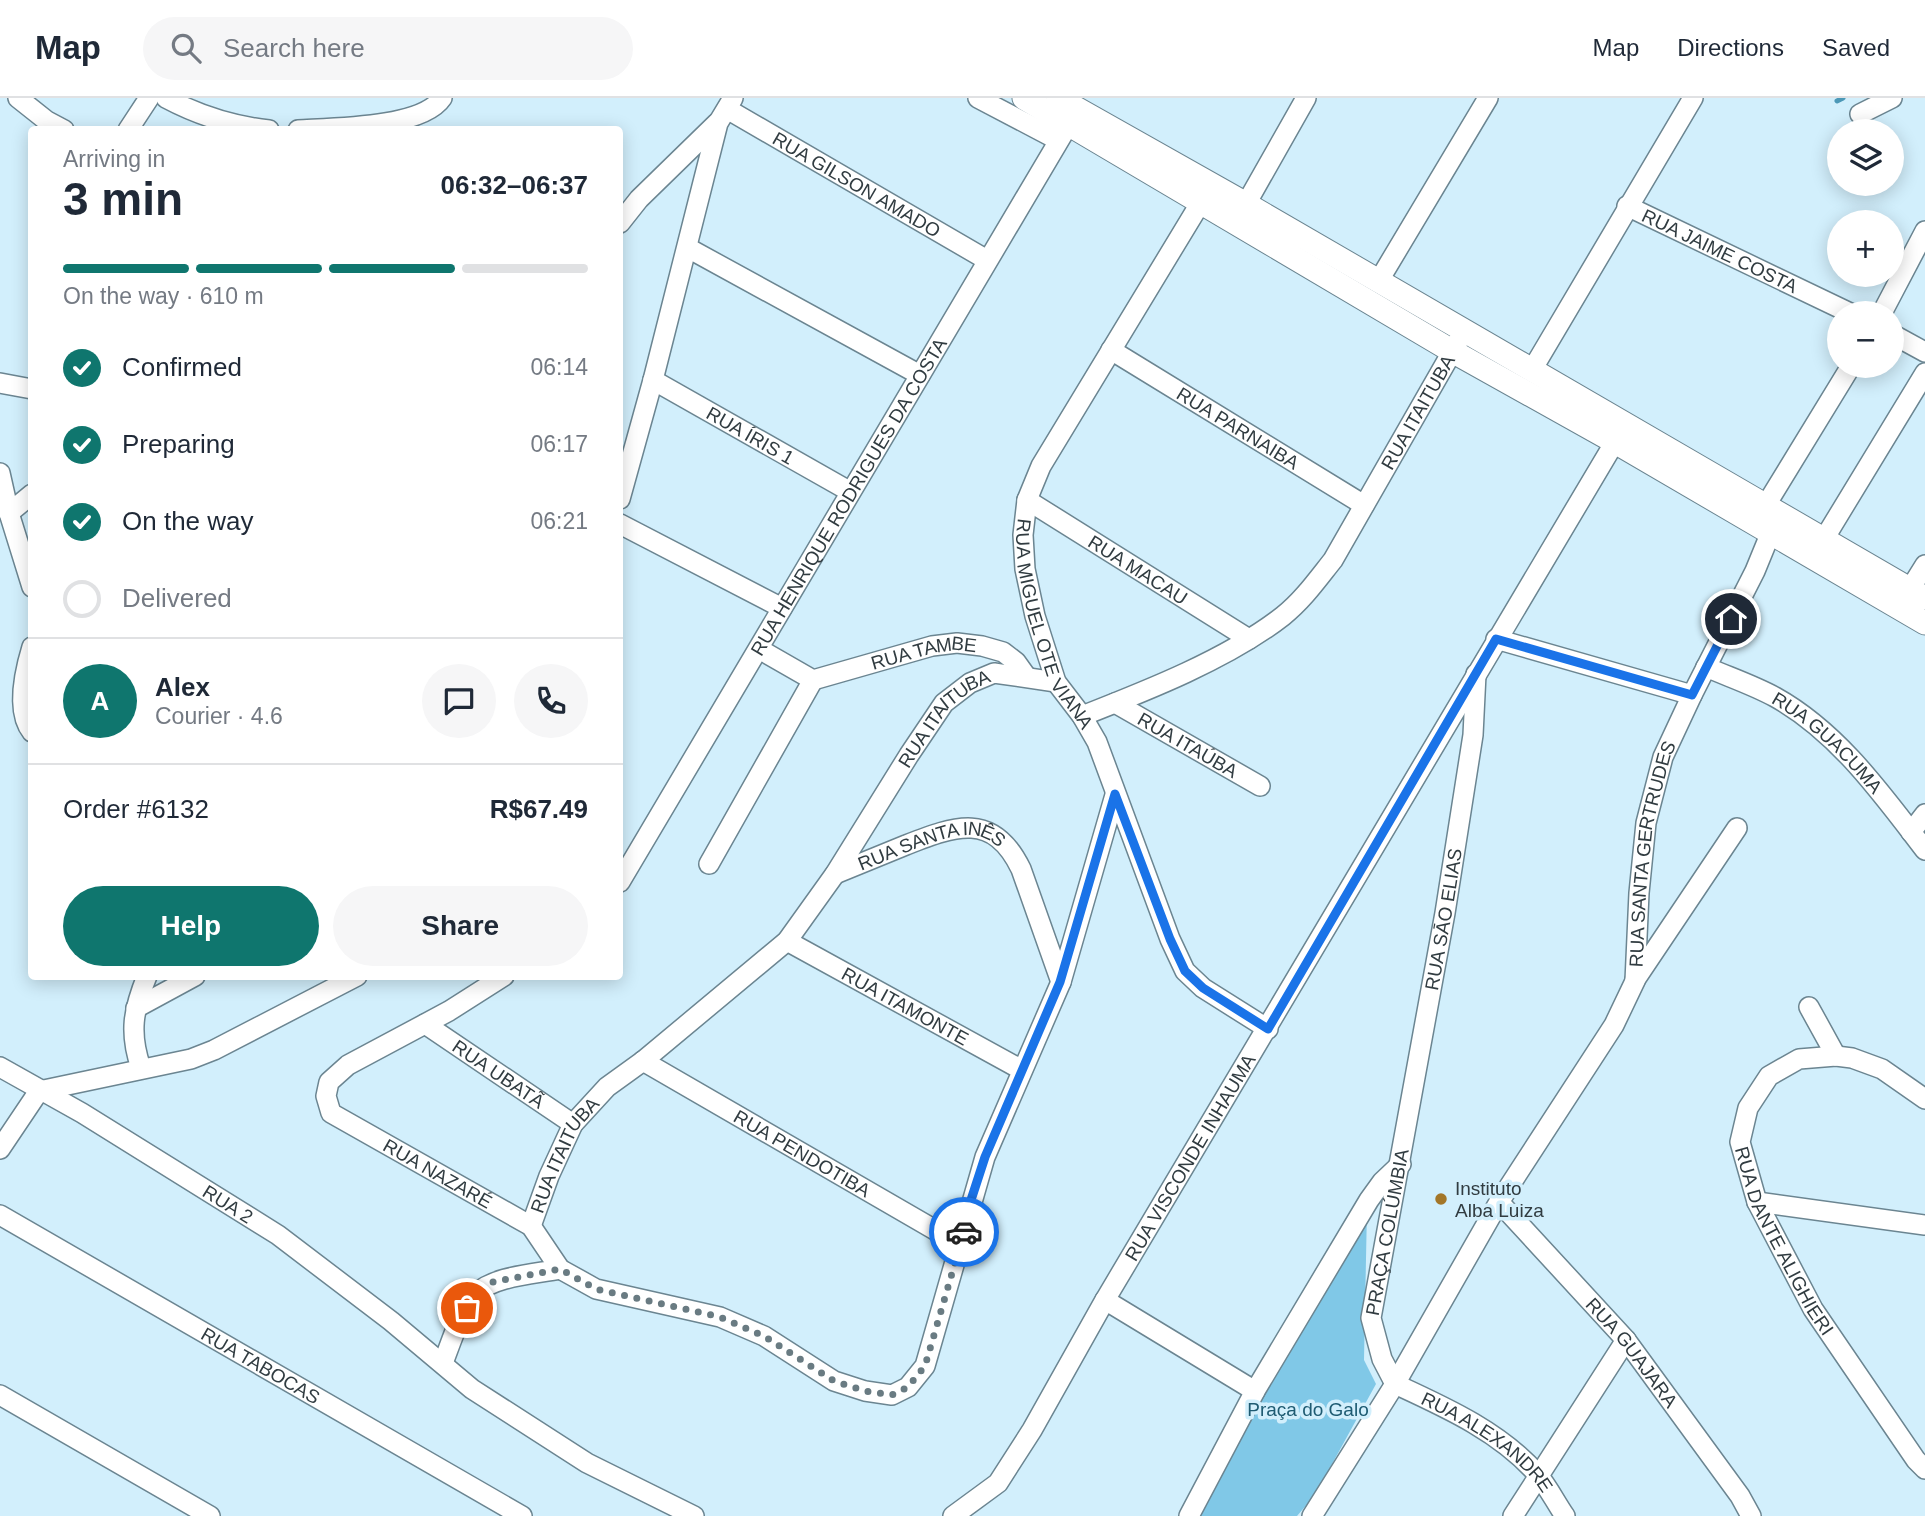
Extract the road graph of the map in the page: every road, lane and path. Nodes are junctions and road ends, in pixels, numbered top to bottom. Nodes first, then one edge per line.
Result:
1 (18, 98) edge
2 (149, 98) edge
3 (166, 98) edge
4 (442, 98) edge
5 (978, 98) edge
6 (1024, 98) edge
7 (1306, 98) edge
8 (1488, 98) edge
9 (1693, 98) edge
10 (1892, 98) edge
11 (726, 110) edge
12 (1860, 114) dead end
13 (1065, 118) edge
14 (56, 126) edge
15 (131, 126) edge
16 (239, 126) edge
17 (373, 126) edge
18 (1200, 202) junction
19 (1246, 204) junction
20 (1627, 206) junction
21 (623, 219) edge
22 (1925, 231) edge
23 (688, 248) junction
24 (987, 260) junction
25 (1378, 282) junction
26 (1888, 301) edge
27 (1827, 302) edge
28 (1464, 331) junction
29 (1904, 341) edge
30 (1111, 350) junction
31 (1452, 351) junction
32 (1925, 352) edge
33 (1531, 370) junction
34 (1925, 373) edge
35 (920, 375) junction
36 (1844, 378) edge
37 (653, 380) junction
38 (0, 383) edge
39 (28, 388) edge
40 (1621, 433) junction
41 (0, 473) edge
42 (623, 488) edge
43 (849, 491) junction
44 (28, 497) edge
45 (1027, 500) junction
46 (1364, 505) junction
47 (1766, 505) junction
48 (9, 513) junction
49 (623, 526) edge
50 (1771, 532) junction
51 (1825, 539) junction
52 (1925, 565) edge
53 (28, 574) edge
54 (1917, 594) edge
55 (782, 608) junction
56 (1925, 623) edge
57 (1249, 639) junction
58 (1496, 639) junction
59 (759, 649) junction
60 (28, 662) edge
61 (1706, 667) junction
62 (1476, 673) junction
63 (1026, 676) junction
64 (813, 680) junction
65 (1056, 682) junction
66 (1692, 695) junction
67 (1115, 703) junction
68 (1082, 716) junction
69 (28, 727) edge
70 (1260, 786) dead end
71 (1115, 794) junction
72 (1925, 814) edge
73 (1737, 828) dead end
74 (1911, 832) junction
75 (1925, 850) edge
76 (709, 864) dead end
77 (835, 874) junction
78 (623, 877) edge
79 (787, 941) junction
80 (146, 980) edge
81 (188, 980) edge
82 (350, 980) edge
83 (497, 980) edge
84 (1634, 981) junction
85 (1060, 982) junction
86 (1809, 1007) dead end
87 (136, 1008) junction
88 (425, 1024) junction
89 (1268, 1029) junction
90 (1836, 1056) junction
91 (643, 1061) junction
92 (0, 1067) edge
93 (141, 1068) junction
94 (1022, 1070) junction
95 (39, 1091) junction
96 (1925, 1099) edge
97 (573, 1124) junction
98 (0, 1149) edge
99 (1401, 1164) junction
100 (1499, 1202) junction
101 (1757, 1202) junction
102 (3, 1221) edge
103 (1925, 1225) edge
104 (530, 1226) junction
105 (961, 1245) junction
106 (560, 1269) junction
107 (1105, 1300) junction
108 (1626, 1340) junction
109 (443, 1363) junction
110 (1395, 1384) junction
111 (1255, 1391) junction
112 (0, 1395) edge
113 (1925, 1469) edge
114 (1538, 1475) junction
115 (209, 1516) edge
116 (523, 1516) edge
117 (694, 1516) edge
118 (953, 1516) edge
119 (1189, 1516) edge
120 (1312, 1516) edge
121 (1513, 1516) edge
122 (1565, 1516) edge
123 (1751, 1516) edge

1 - 14 street
2 - 15 street
3 - 16 street
4 - 17 street
5 - 13 street
6 - 13 main road
7 - 19 street
8 - 25 street
9 - 20 street
10 - 12 street
11 - 21 street
11 - 23 street
11 - 24 street, RUA GILSON AMADO
13 - 18 main road
13 - 19 main road
13 - 24 street, RUA HENRIQUE RODRIGUES DA COSTA
18 - 30 street, RUA MIGUEL OTE VIANA
18 - 31 main road
19 - 25 main road
20 - 27 street, RUA JAIME COSTA
20 - 33 street
22 - 26 street
23 - 35 street
23 - 37 street
24 - 35 street, RUA HENRIQUE RODRIGUES DA COSTA
25 - 28 main road
28 - 31 street, RUA ITAITUBA
28 - 33 main road
29 - 32 street
30 - 45 street, RUA MIGUEL OTE VIANA
30 - 46 street, RUA PARNAIBA
31 - 40 main road
31 - 46 street, RUA ITAITUBA
33 - 40 main road
34 - 51 street
35 - 43 street, RUA HENRIQUE RODRIGUES DA COSTA
36 - 47 street
37 - 42 street
37 - 43 street, RUA ÍRIS 1
38 - 39 street
40 - 47 main road
40 - 50 main road
40 - 58 street, RUA VISCONDE INHAUMA
41 - 48 street
43 - 55 street, RUA HENRIQUE RODRIGUES DA COSTA
44 - 48 street
45 - 57 street, RUA MACAU
45 - 65 street, RUA MIGUEL OTE VIANA
46 - 57 street, RUA ITAITUBA
47 - 51 main road
48 - 53 street
49 - 55 street
50 - 56 main road
50 - 61 street, RUA SANTA GERTRUDES
51 - 54 main road
52 - 54 street
55 - 59 street, RUA HENRIQUE RODRIGUES DA COSTA
57 - 67 street, RUA ITAITUBA
58 - 62 street, RUA VISCONDE INHAUMA
58 - 66 street
59 - 64 street
59 - 78 street, RUA HENRIQUE RODRIGUES DA COSTA
60 - 69 street
61 - 66 street, RUA SANTA GERTRUDES
61 - 74 street, RUA GUACUMA
62 - 89 street, RUA VISCONDE INHAUMA
62 - 99 street, RUA SĀO ELIAS
63 - 64 street, RUA TAMBE
63 - 65 street, RUA ITAITUBA
63 - 77 street, RUA ITAITUBA
64 - 76 street
65 - 68 street, RUA MIGUEL OTE VIANA
66 - 84 street, RUA SANTA GERTRUDES
67 - 68 street, RUA ITAITUBA
67 - 70 street, RUA ITAÚBA
68 - 71 street, RUA MIGUEL OTE VIANA
71 - 85 street, RUA ITAITUBA
71 - 89 street, RUA MIGUEL OTE VIANA
72 - 74 street
73 - 84 street
74 - 75 street, RUA GUACUMA
77 - 79 street, RUA ITAITUBA
77 - 85 street, RUA SANTA INÊS
79 - 91 street, RUA ITAITUBA
79 - 94 street, RUA ITAMONTE
80 - 87 street
81 - 87 street
82 - 93 street
83 - 88 street
84 - 100 street, RUA SANTA GERTRUDES
85 - 94 street, RUA ITAITUBA
86 - 90 street
87 - 93 street
88 - 97 street, RUA UBATÃ
88 - 104 street, RUA NAZARÉ
89 - 107 street, RUA VISCONDE INHAUMA
90 - 96 street, RUA DANTE ALIGHIERI
90 - 101 street, RUA DANTE ALIGHIERI
91 - 97 street, RUA ITAITUBA
91 - 105 street, RUA PENDOTIBA
92 - 95 street, RUA 2
93 - 95 street
94 - 105 street, RUA ITAITUBA
95 - 98 street
95 - 109 street, RUA 2
97 - 104 street, RUA ITAITUBA
99 - 110 street, PRAÇA COLÚMBIA
99 - 111 street, PRAÇA COLÚMBIA
100 - 108 street, RUA GUAJARA
100 - 110 street, RUA SANTA GERTRUDES
101 - 103 street
101 - 113 street, RUA DANTE ALIGHIERI
102 - 116 street, RUA TABOCAS
104 - 106 street, RUA ITAITUBA
105 - 106 street, RUA ITAITUBA
106 - 109 street
107 - 111 street
107 - 118 street, RUA VISCONDE INHAUMA
108 - 114 street
108 - 123 street, RUA GUAJARA
109 - 117 street
110 - 114 street, RUA ALEXANDRE
110 - 120 street
111 - 119 street, PRAÇA COLÚMBIA
112 - 115 street
114 - 121 street
114 - 122 street, RUA ALEXANDRE

